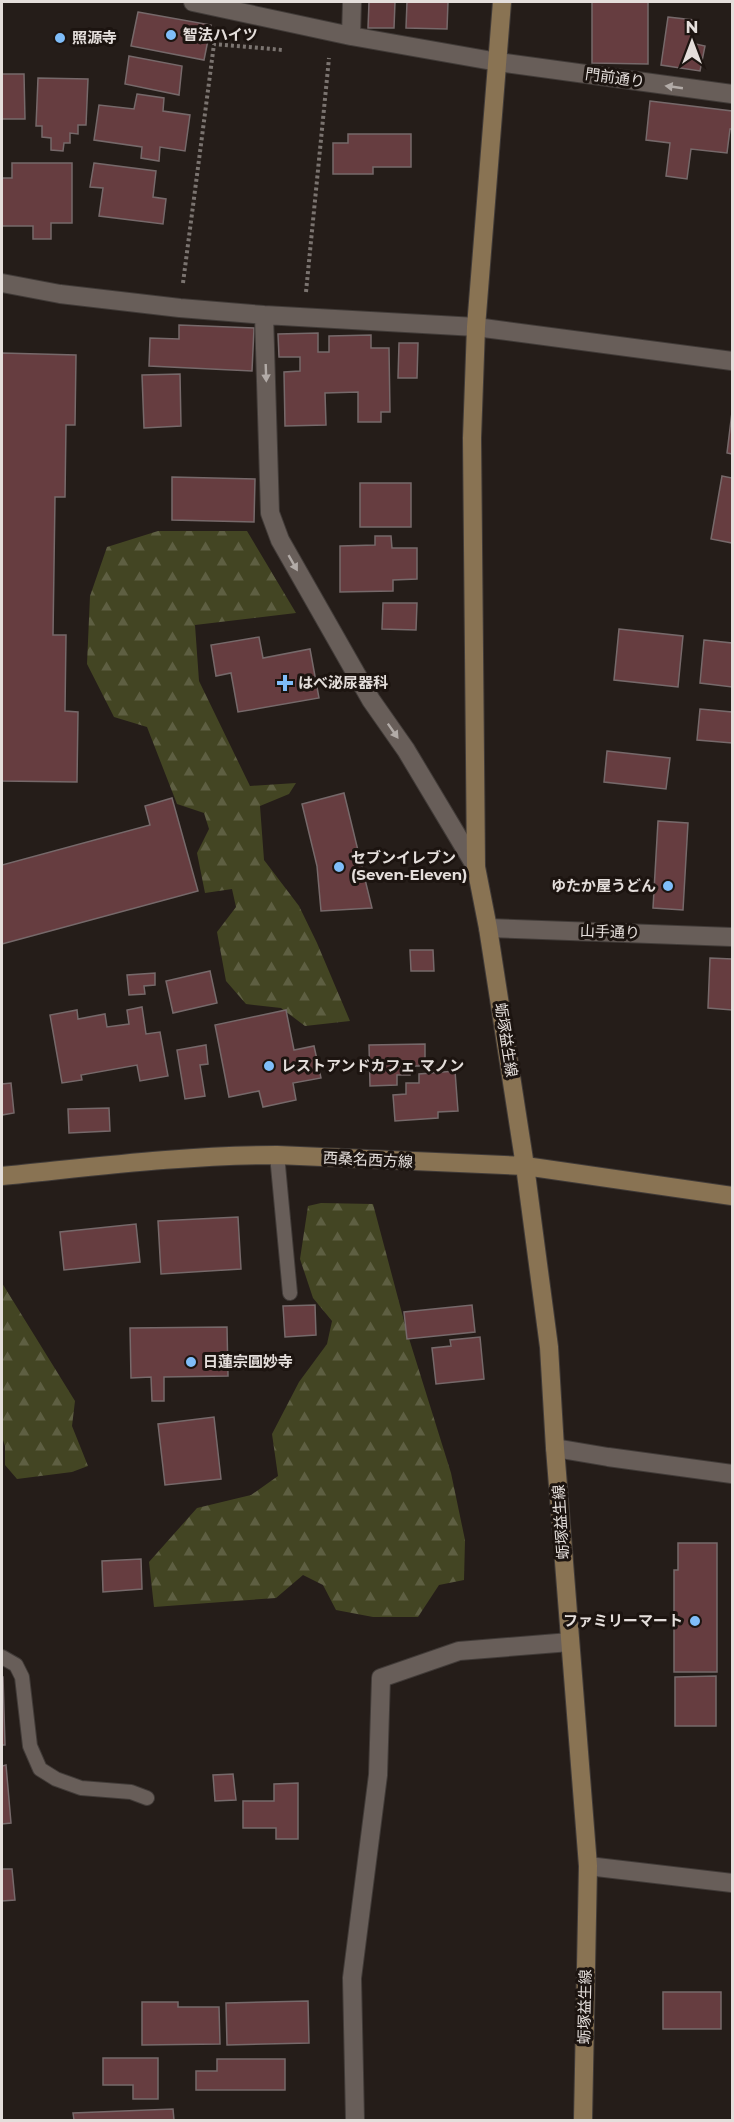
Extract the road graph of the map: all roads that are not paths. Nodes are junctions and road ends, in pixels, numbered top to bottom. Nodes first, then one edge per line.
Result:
1 (193, 2) edge
2 (352, 2) edge
3 (502, 2) edge
4 (351, 36) junction
5 (498, 62) junction
6 (732, 94) edge
7 (2, 283) edge
8 (264, 315) junction
9 (476, 327) junction
10 (732, 361) edge
11 (476, 867) junction
12 (488, 928) junction
13 (732, 937) edge
14 (277, 1155) junction
15 (525, 1166) junction
16 (2, 1176) edge
17 (732, 1196) edge
18 (290, 1293) dead end
19 (555, 1448) junction
20 (732, 1474) edge
21 (570, 1642) junction
22 (2, 1657) edge
23 (147, 1798) dead end
24 (588, 1866) junction
25 (732, 1883) edge
26 (355, 2121) edge
27 (583, 2121) edge

1 - 4 street, 門前通り
2 - 4 street
3 - 5 street, 蛎塚益生線
4 - 5 street, 門前通り
6 -> 5 street, 門前通り
5 - 9 street, 蛎塚益生線
7 - 8 street
8 - 9 street
8 -> 11 street
9 - 10 street
9 - 11 street, 蛎塚益生線
11 - 12 street, 蛎塚益生線
12 - 13 street, 山手通り
12 - 15 street, 蛎塚益生線
14 - 15 street, 西桑名西方線
14 - 16 street, 西桑名西方線
14 - 18 lane
15 - 17 street, 西桑名西方線
15 - 19 street, 蛎塚益生線
19 - 20 street
19 - 21 street, 蛎塚益生線
21 - 24 street, 蛎塚益生線
21 - 26 street
22 - 23 lane
24 - 25 street
24 - 27 street, 蛎塚益生線

